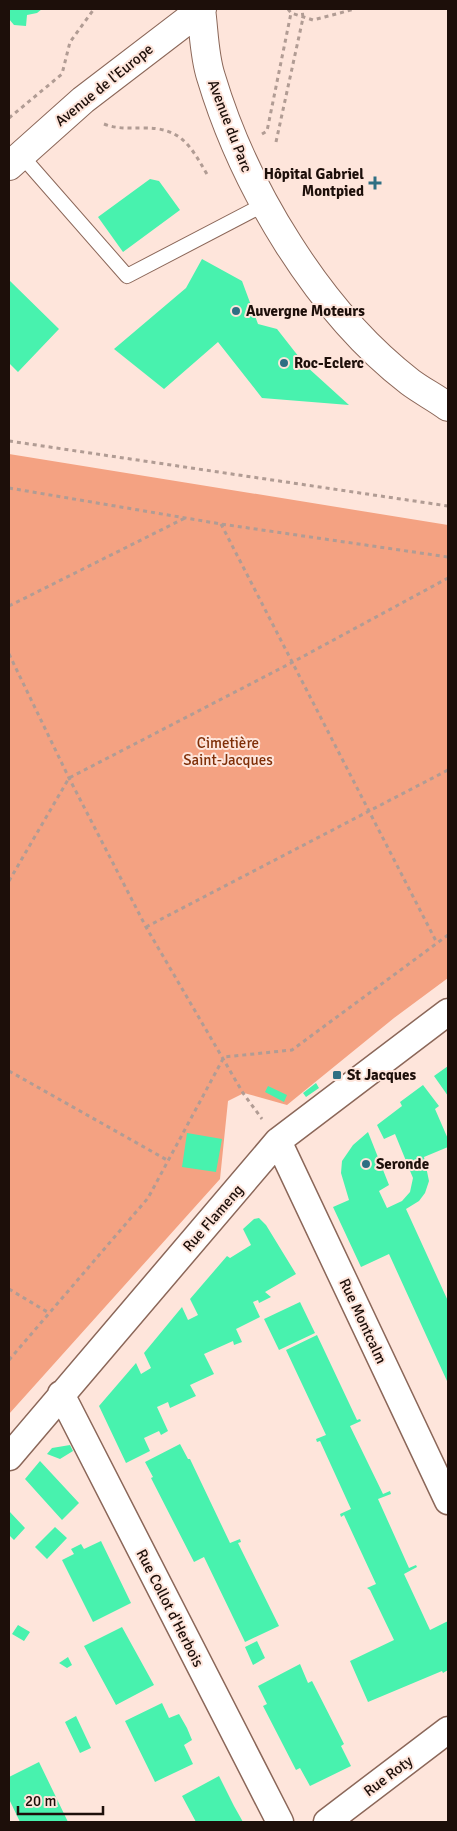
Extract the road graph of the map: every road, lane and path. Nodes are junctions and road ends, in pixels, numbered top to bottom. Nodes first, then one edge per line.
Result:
1 (94, 9) edge
2 (201, 9) edge
3 (288, 9) edge
4 (302, 9) edge
5 (355, 9) edge
6 (291, 13) junction
7 (303, 18) junction
8 (9, 118) edge
9 (104, 124) dead end
10 (276, 142) dead end
11 (237, 151) junction
12 (15, 160) edge
13 (208, 176) dead end
14 (265, 204) junction
15 (448, 407) edge
16 (9, 441) edge
17 (9, 488) edge
18 (448, 506) edge
19 (185, 518) junction
20 (221, 524) junction
21 (448, 557) edge
22 (448, 578) edge
23 (9, 606) edge
24 (9, 654) edge
25 (291, 663) junction
26 (448, 770) edge
27 (68, 778) junction
28 (369, 812) junction
29 (9, 881) edge
30 (146, 927) junction
31 (448, 935) edge
32 (437, 943) junction
33 (448, 1012) edge
34 (224, 1057) junction
35 (9, 1071) edge
36 (278, 1141) junction
37 (167, 1160) junction
38 (9, 1289) edge
39 (49, 1313) junction
40 (9, 1360) edge
41 (61, 1394) junction
42 (9, 1457) edge
43 (448, 1501) edge
44 (448, 1730) edge
45 (280, 1822) edge
46 (328, 1822) edge

1 - 8 path
2 - 11 main road, Avenue du Parc
2 - 12 main road, Avenue de l'Europe
3 - 6 path
4 - 7 path
5 - 7 path
6 - 7 path
6 - 11 path
7 - 10 path
9 - 13 path
11 - 14 main road, Avenue du Parc
12 - 14 lane
14 - 15 main road, Avenue du Parc
16 - 18 path
17 - 19 path
19 - 20 path
19 - 23 path
20 - 21 path
20 - 25 path
22 - 25 path
24 - 27 path
25 - 27 path
25 - 28 path
26 - 28 path
27 - 29 path
27 - 30 path
28 - 30 path
28 - 32 path
30 - 34 path
31 - 32 path
32 - 34 path
33 - 36 street, Rue Flameng
34 - 36 path
34 - 37 path
35 - 37 path
36 - 41 street, Rue Flameng
36 - 43 street, Rue Montcalm
37 - 39 path
38 - 39 path
39 - 40 path
41 - 42 street, Rue Flameng
41 - 45 street, Rue Collot d'Herbois
44 - 46 street, Rue Roty

